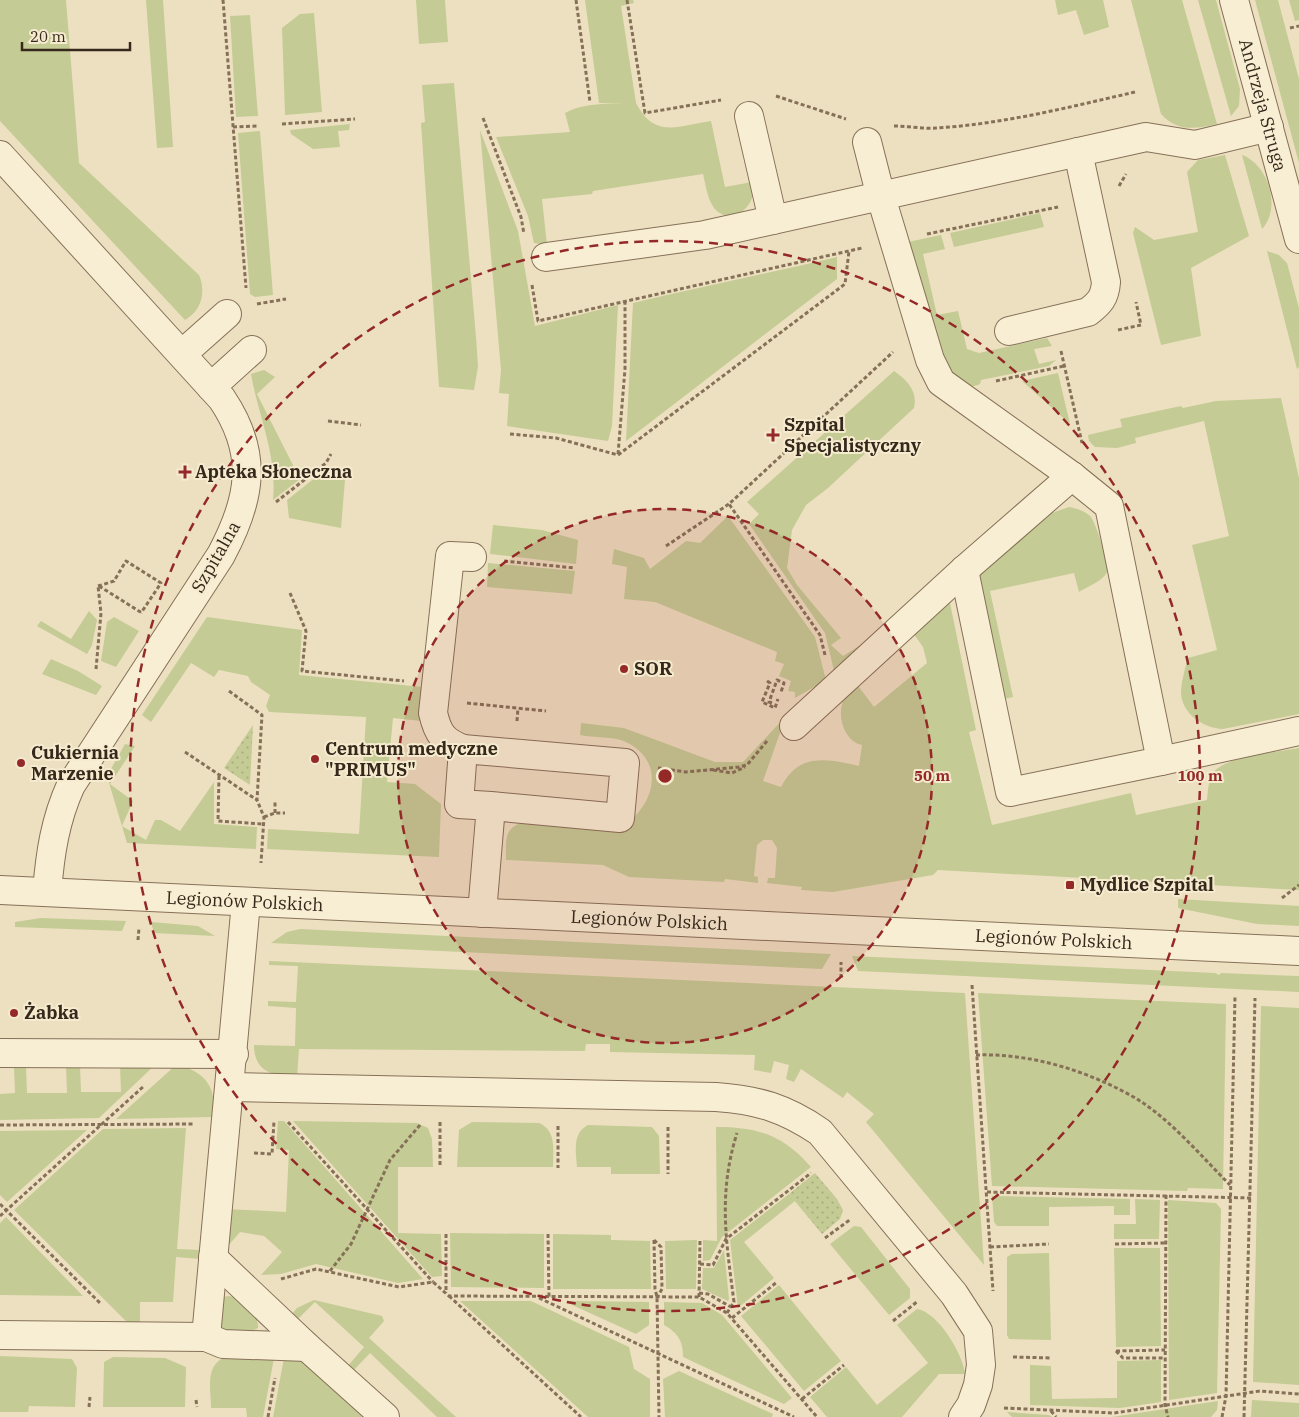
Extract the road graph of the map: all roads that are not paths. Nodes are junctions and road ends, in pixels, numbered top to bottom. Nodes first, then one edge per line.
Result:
1 (1234, 0) edge
2 (749, 116) dead end
3 (1269, 127) junction
4 (868, 142) dead end
5 (1078, 152) junction
6 (0, 155) edge
7 (881, 197) junction
8 (772, 220) junction
9 (1299, 238) edge
10 (546, 258) dead end
11 (227, 314) dead end
12 (1009, 331) dead end
13 (252, 350) dead end
14 (182, 354) junction
15 (211, 387) junction
16 (1072, 476) junction
17 (472, 558) dead end
18 (964, 570) junction
19 (794, 726) road end
20 (1299, 730) edge
21 (464, 749) junction
22 (1161, 761) junction
23 (491, 806) junction
24 (0, 890) edge
25 (47, 892) junction
26 (246, 902) junction
27 (482, 913) junction
28 (1299, 951) edge
29 (0, 1053) edge
30 (234, 1054) junction
31 (230, 1087) junction
32 (213, 1258) junction
33 (0, 1335) edge
34 (206, 1336) junction
35 (294, 1347) junction
36 (385, 1417) edge
37 (963, 1417) edge

1 - 3 street, Andrzeja Struga
2 - 8 street
3 - 5 street
3 - 9 street, Andrzeja Struga
4 - 7 street
5 - 7 street
5 - 12 street
6 - 14 street, Szpitalna
7 - 8 street
7 - 16 street
8 - 10 street
11 - 14 street
13 - 15 street
14 - 15 street, Szpitalna
15 - 25 street, Szpitalna
16 - 18 street
16 - 22 street
17 - 21 street
18 - 19 street
18 - 22 street
20 - 22 street
21 - 23 street
21 - 23 street
23 - 27 street
24 - 25 street, Legionów Polskich
25 - 26 street, Legionów Polskich
26 - 27 street, Legionów Polskich
26 - 30 street
27 - 28 street, Legionów Polskich
29 - 30 street
30 - 31 street
31 - 32 street
31 - 37 street
32 - 34 street
32 - 35 street
33 - 34 street
34 - 35 street
35 - 36 street

